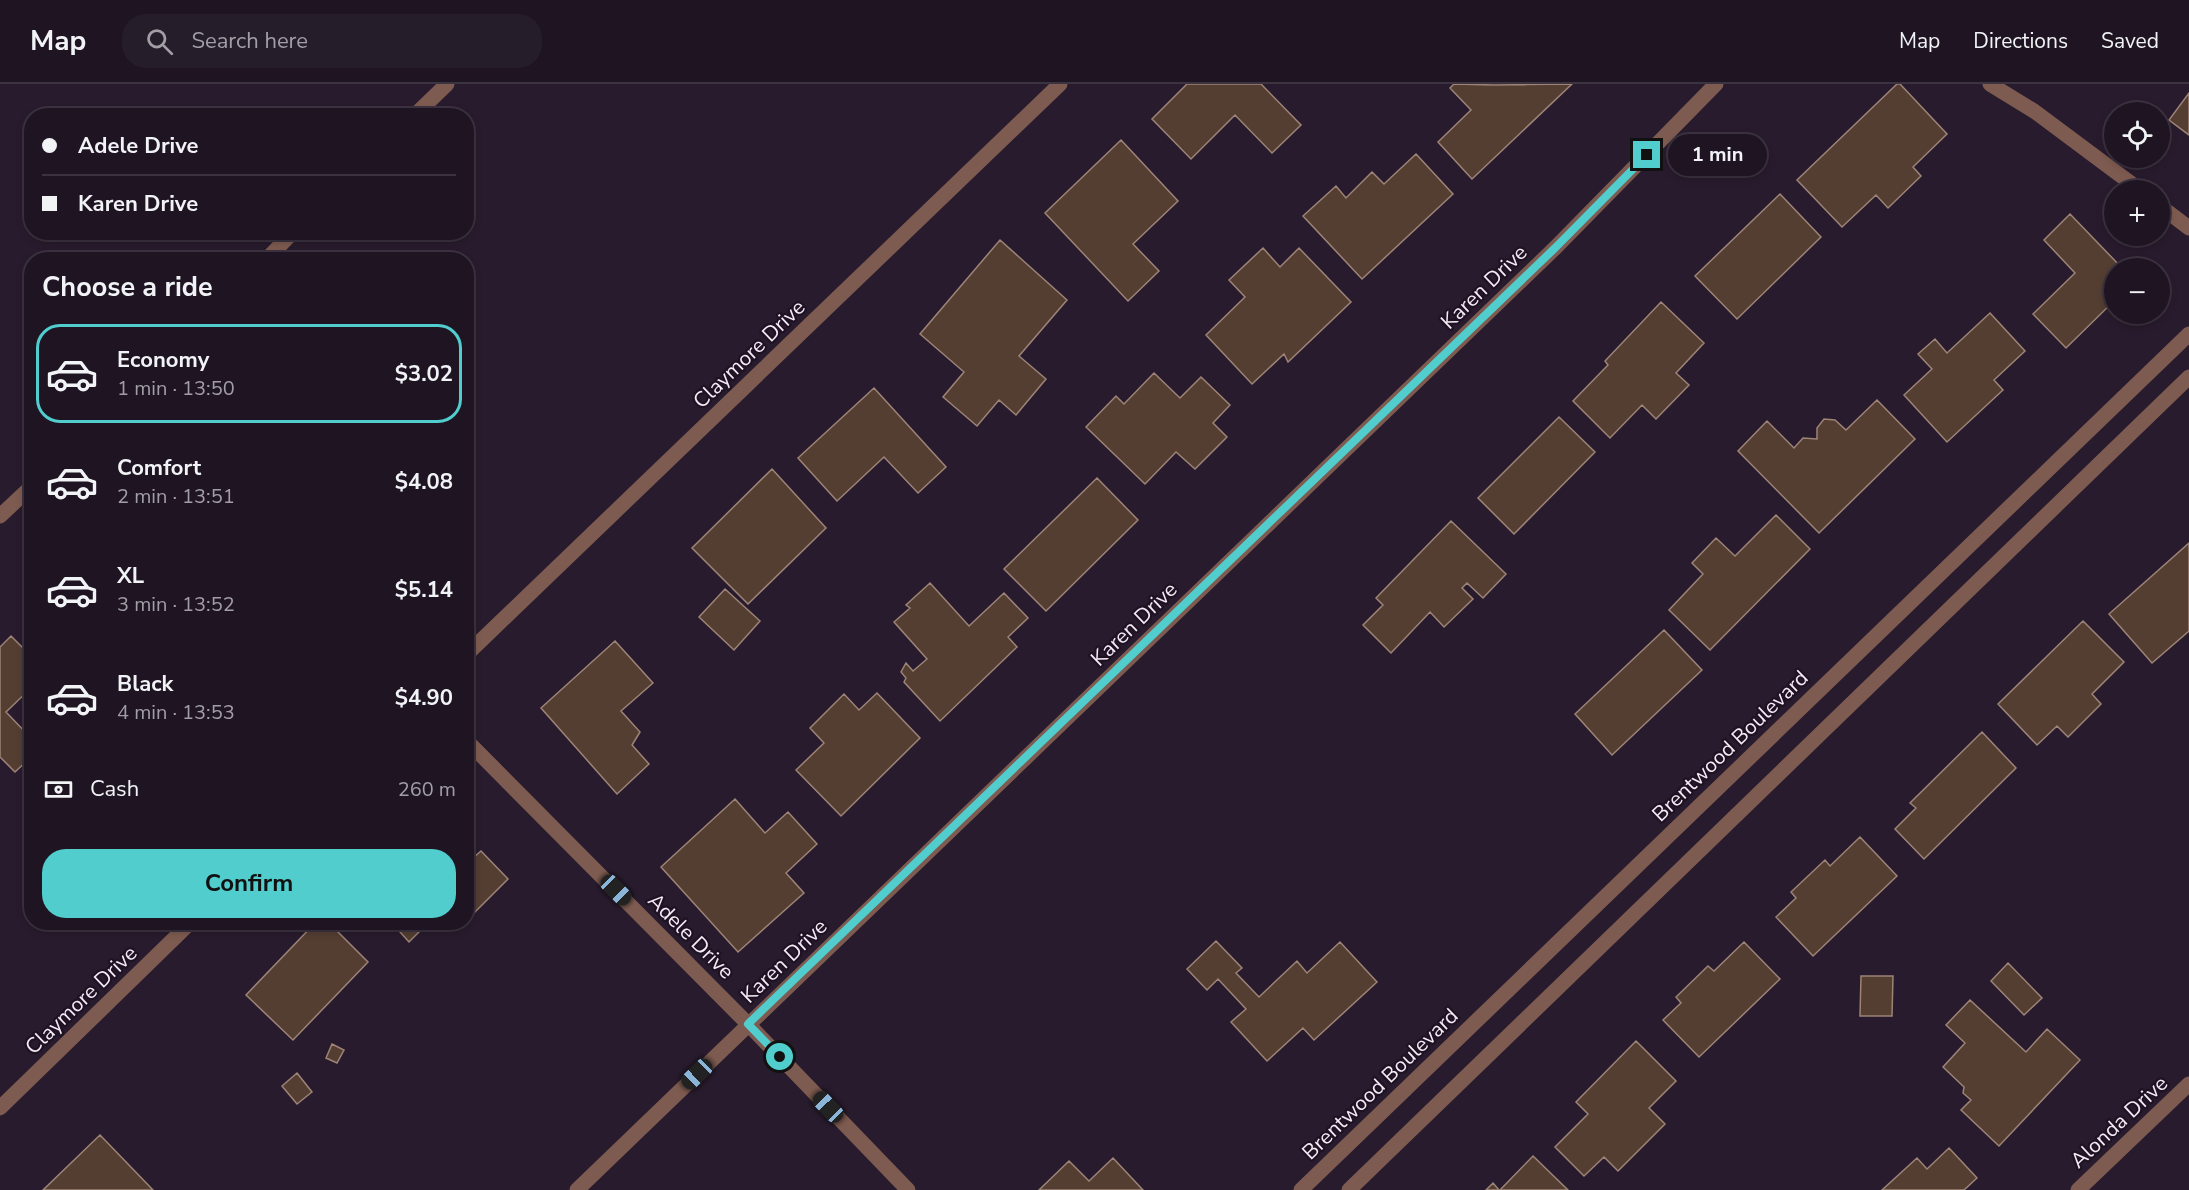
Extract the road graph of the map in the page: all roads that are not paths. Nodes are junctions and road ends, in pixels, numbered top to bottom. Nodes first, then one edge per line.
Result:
1 (447, 84) edge
2 (1060, 84) edge
3 (1716, 84) edge
4 (1990, 84) edge
5 (422, 108) edge
6 (2126, 180) edge
7 (2170, 214) edge
8 (2189, 228) edge
9 (286, 240) edge
10 (274, 252) edge
11 (2189, 334) edge
12 (2189, 377) edge
13 (24, 494) edge
14 (0, 516) edge
15 (474, 647) edge
16 (474, 748) edge
17 (182, 930) edge
18 (748, 1024) junction
19 (2189, 1084) edge
20 (0, 1108) edge
21 (578, 1190) edge
22 (908, 1190) edge
23 (1301, 1190) edge
24 (1349, 1190) edge
25 (2078, 1190) edge

1 - 5 street
2 - 15 street, Claymore Drive
3 - 18 street, Karen Drive
4 - 6 street
7 - 8 street
9 - 10 street
11 - 23 street, Brentwood Boulevard
12 - 24 street
13 - 14 street
16 - 18 street, Adele Drive
17 - 20 street, Claymore Drive
18 - 21 street, Karen Drive
18 - 22 street, Adele Drive
19 - 25 street, Alonda Drive

